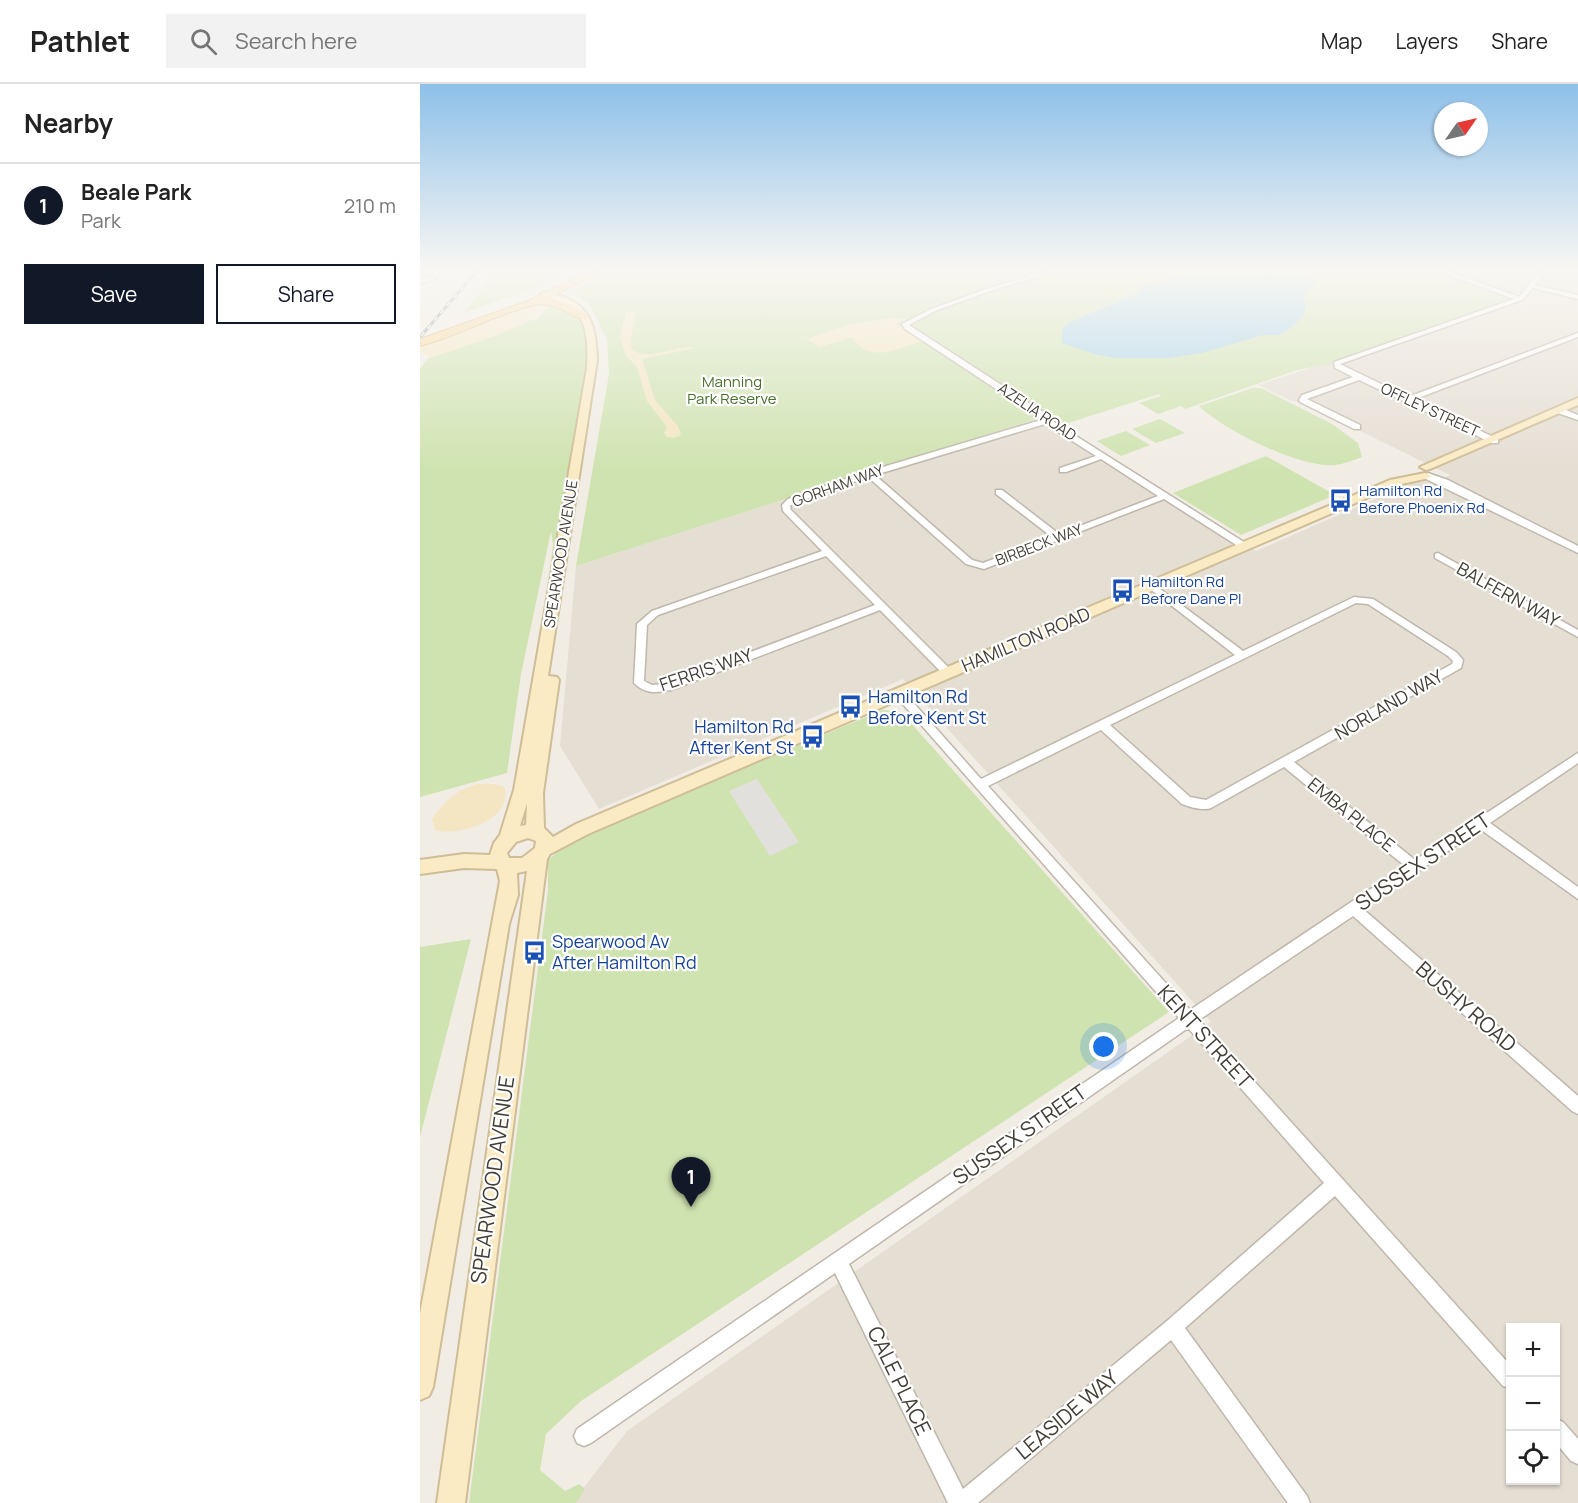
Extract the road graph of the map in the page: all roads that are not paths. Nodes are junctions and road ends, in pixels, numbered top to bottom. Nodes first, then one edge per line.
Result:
1 (436, 337) edge
2 (590, 337) edge
3 (598, 337) edge
4 (921, 337) edge
5 (1410, 337) edge
6 (1572, 337) edge
7 (420, 343) edge
8 (1358, 378) junction
9 (1407, 400) junction
10 (1578, 403) edge
11 (1560, 411) junction
12 (1578, 418) edge
13 (1046, 421) junction
14 (1357, 427) dead end
15 (1493, 440) junction
16 (1103, 456) junction
17 (1063, 470) dead end
18 (869, 474) junction
19 (1426, 474) junction
20 (999, 492) dead end
21 (1165, 496) junction
22 (1058, 537) junction
23 (1244, 546) junction
24 (1578, 550) edge
25 (828, 552) junction
26 (1438, 556) dead end
27 (1152, 586) junction
28 (882, 606) junction
29 (1578, 634) edge
30 (1242, 656) junction
31 (948, 673) junction
32 (899, 694) junction
33 (1102, 724) junction
34 (1578, 757) edge
35 (1287, 763) junction
36 (979, 785) junction
37 (1481, 823) junction
38 (540, 843) junction
39 (503, 853) junction
40 (420, 867) edge
41 (1415, 867) junction
42 (1578, 894) edge
43 (1354, 909) junction
44 (1189, 1019) junction
45 (1578, 1106) edge
46 (1336, 1184) junction
47 (838, 1260) junction
48 (1173, 1327) junction
49 (1508, 1377) edge
50 (420, 1387) edge
51 (1558, 1431) edge
52 (584, 1436) dead end
53 (1578, 1454) edge
54 (451, 1503) edge
55 (961, 1503) edge
56 (1299, 1503) edge

1 - 7 main road
2 - 39 main road, SPEARWOOD AVENUE
3 - 38 main road, SPEARWOOD AVENUE
4 - 13 street, AZELIA ROAD
5 - 8 street, OFFLEY STREET
6 - 9 street
8 - 9 street, OFFLEY STREET
8 - 14 street
9 - 15 street, OFFLEY STREET
10 - 11 main road, HAMILTON ROAD
11 - 12 street
11 - 15 main road, HAMILTON ROAD
13 - 16 street, AZELIA ROAD
13 - 18 street, GORHAM WAY
15 - 19 main road, HAMILTON ROAD
16 - 17 street
16 - 21 street, AZELIA ROAD
18 - 22 street, BIRBECK WAY
18 - 25 street, GORHAM WAY
19 - 23 main road, HAMILTON ROAD
19 - 24 street
20 - 22 street
21 - 22 street, BIRBECK WAY
21 - 23 street, AZELIA ROAD
23 - 27 main road, HAMILTON ROAD
25 - 28 street, GORHAM WAY
25 - 28 street, FERRIS WAY
26 - 29 street, BALFERN WAY
27 - 30 street
27 - 31 main road, HAMILTON ROAD
28 - 31 street, GORHAM WAY
30 - 33 street, NORLAND WAY
30 - 35 street, NORLAND WAY
31 - 32 main road, HAMILTON ROAD
32 - 36 street, KENT STREET
32 - 38 main road, HAMILTON ROAD
33 - 35 street, NORLAND WAY
33 - 36 street, NORLAND WAY
34 - 37 street, SUSSEX STREET
35 - 41 street, EMBA PLACE
36 - 44 street, KENT STREET
37 - 41 street, SUSSEX STREET
37 - 42 street
38 - 39 main road
38 - 39 main road
38 - 54 main road, SPEARWOOD AVENUE
39 - 40 main road
39 - 50 main road, SPEARWOOD AVENUE
41 - 43 street, SUSSEX STREET
43 - 44 street, SUSSEX STREET
43 - 45 street, BUSHY ROAD
44 - 46 street, KENT STREET
44 - 47 street, SUSSEX STREET
46 - 48 street, LEASIDE WAY
46 - 49 street, KENT STREET
47 - 52 street, SUSSEX STREET
47 - 55 street, CALE PLACE
48 - 55 street, LEASIDE WAY
48 - 56 street
51 - 53 street

